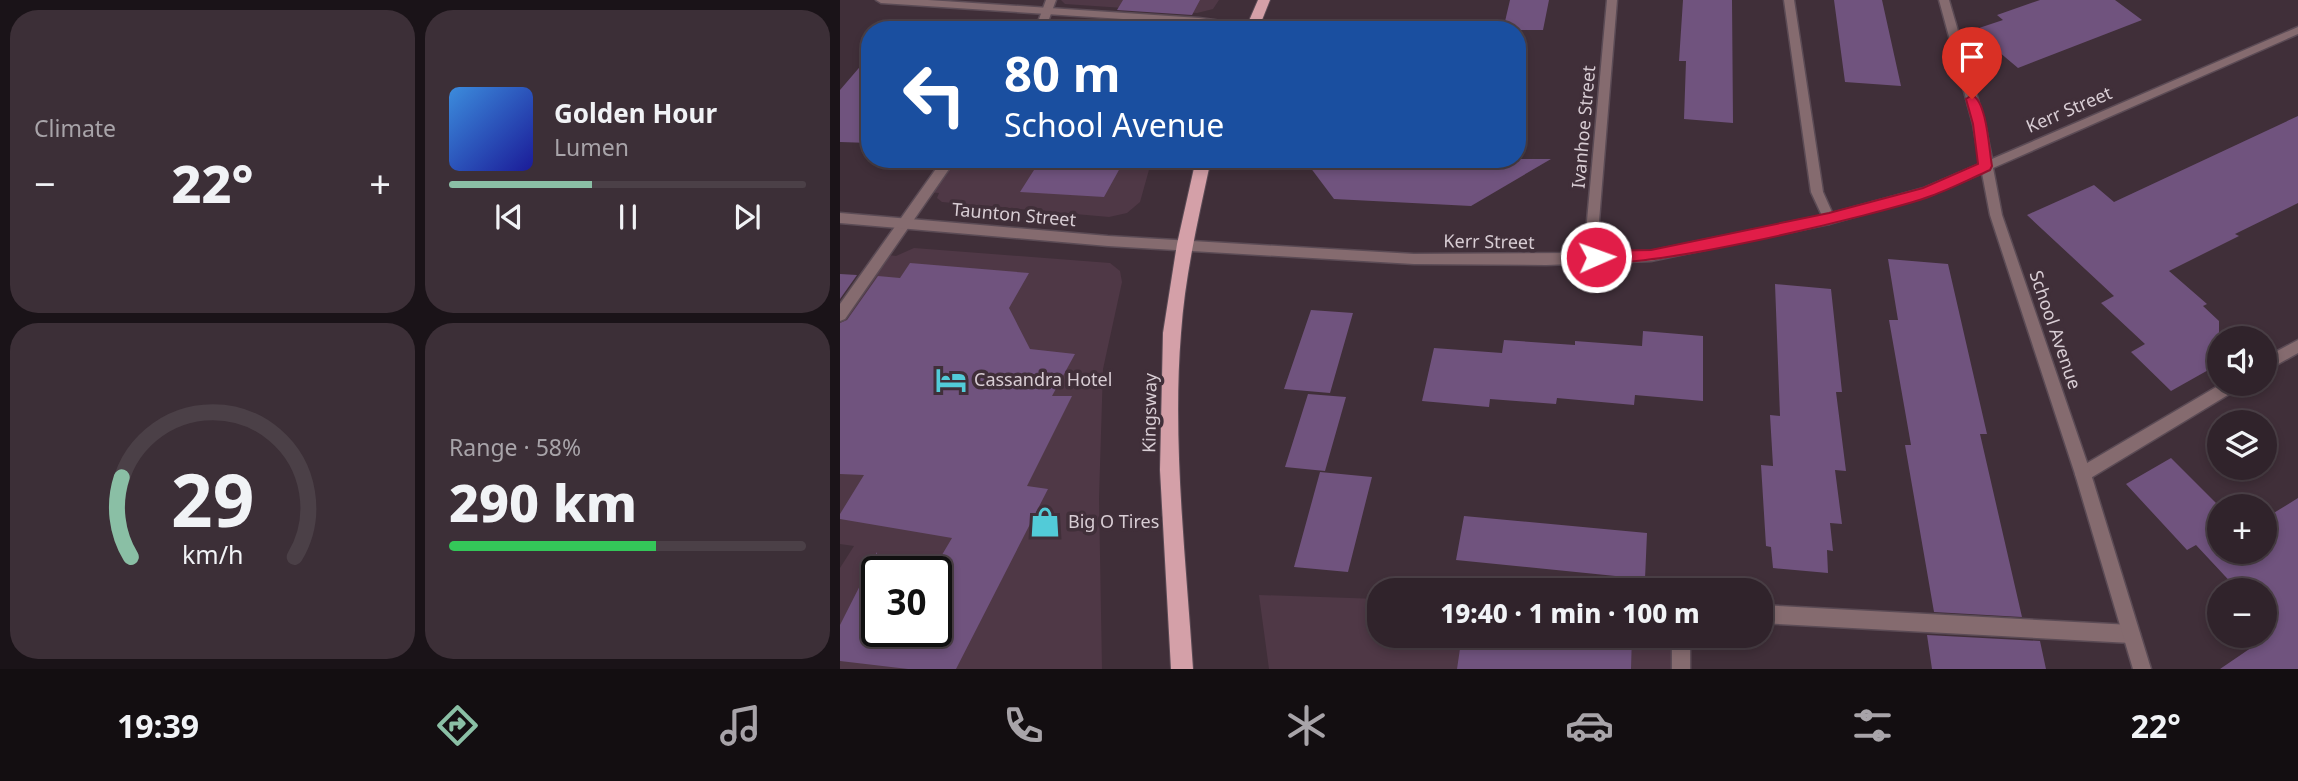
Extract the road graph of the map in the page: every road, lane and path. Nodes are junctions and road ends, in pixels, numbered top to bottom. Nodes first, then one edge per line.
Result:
1 (881, 0) edge
2 (1051, 0) edge
3 (1264, 0) edge
4 (1612, 0) edge
5 (1789, 0) edge
6 (1944, 0) edge
7 (1047, 12) junction
8 (1044, 21) edge
9 (1199, 21) edge
10 (1255, 21) edge
11 (2298, 30) edge
12 (1985, 166) junction
13 (943, 168) edge
14 (1202, 168) edge
15 (840, 218) edge
16 (1829, 219) junction
17 (903, 223) junction
18 (1185, 244) junction
19 (1596, 257) junction
20 (840, 315) edge
21 (2298, 346) edge
22 (2277, 358) edge
23 (2214, 396) edge
24 (2083, 474) junction
25 (1773, 615) edge
26 (2131, 634) junction
27 (1681, 648) edge
28 (1182, 669) edge
29 (1681, 669) edge
30 (2142, 669) edge

1 - 7 street
2 - 7 street
3 - 10 main road
4 - 19 street, Ivanhoe Street
5 - 16 street
6 - 12 street, School Avenue
7 - 8 street
7 - 9 street
11 - 12 street, Kerr Street
12 - 16 street, Kerr Street
12 - 24 street, School Avenue
13 - 17 street
14 - 18 main road, Kingsway
15 - 17 street, Taunton Street
16 - 19 street, Kerr Street
17 - 18 street, Taunton Street
17 - 20 street
18 - 19 street, Kerr Street
18 - 28 main road, Kingsway
21 - 22 street
23 - 24 street
24 - 26 street, School Avenue
25 - 26 street
26 - 30 street, School Avenue
27 - 29 street

